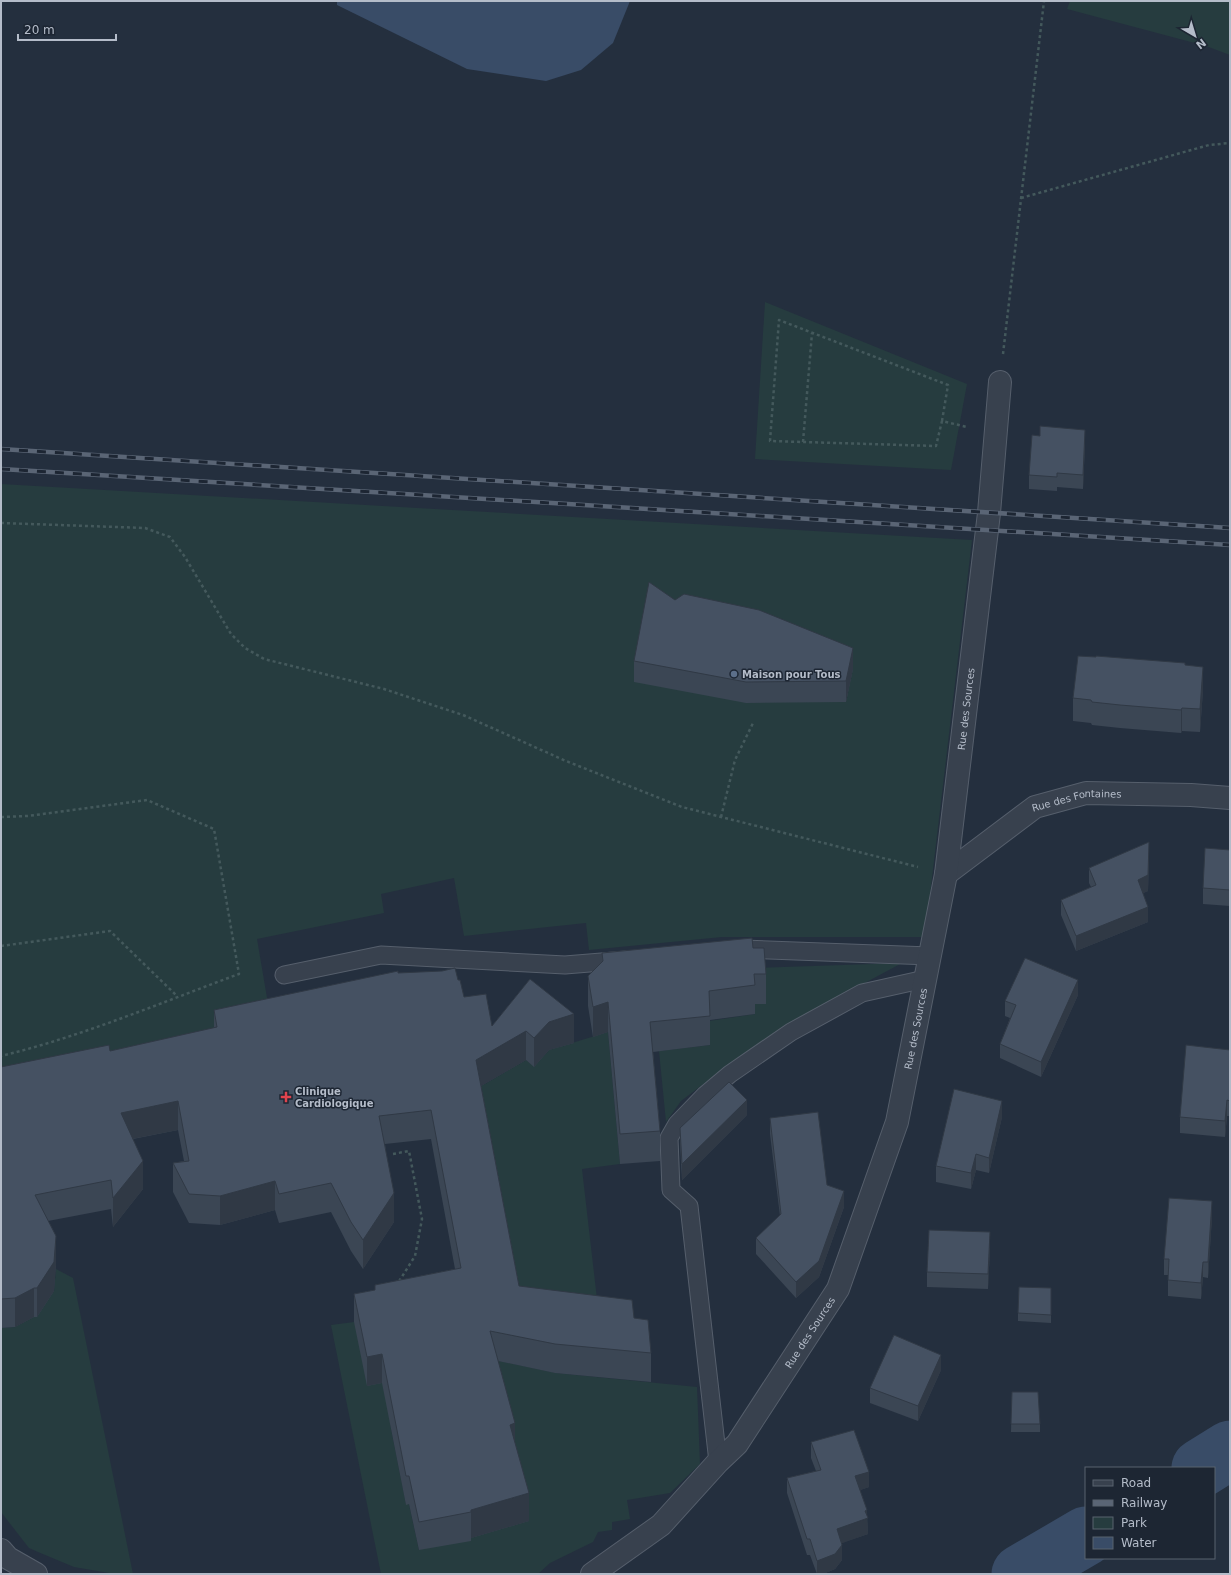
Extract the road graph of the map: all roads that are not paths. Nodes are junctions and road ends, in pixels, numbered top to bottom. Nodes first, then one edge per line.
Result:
1 (1000, 382) road end
2 (1230, 798) edge
3 (946, 874) junction
4 (726, 951) edge
5 (930, 956) junction
6 (642, 958) edge
7 (284, 974) dead end
8 (925, 979) junction
9 (718, 1462) junction
10 (1, 1550) edge
11 (36, 1574) edge
12 (592, 1574) edge

1 - 3 street, Rue des Sources
2 - 3 street, Rue des Fontaines
3 - 5 street, Rue des Sources
4 - 5 lane
5 - 8 street, Rue des Sources
6 - 7 lane
8 - 9 street, Rue des Sources
8 - 9 lane
9 - 12 street, Rue des Sources
10 - 11 street

